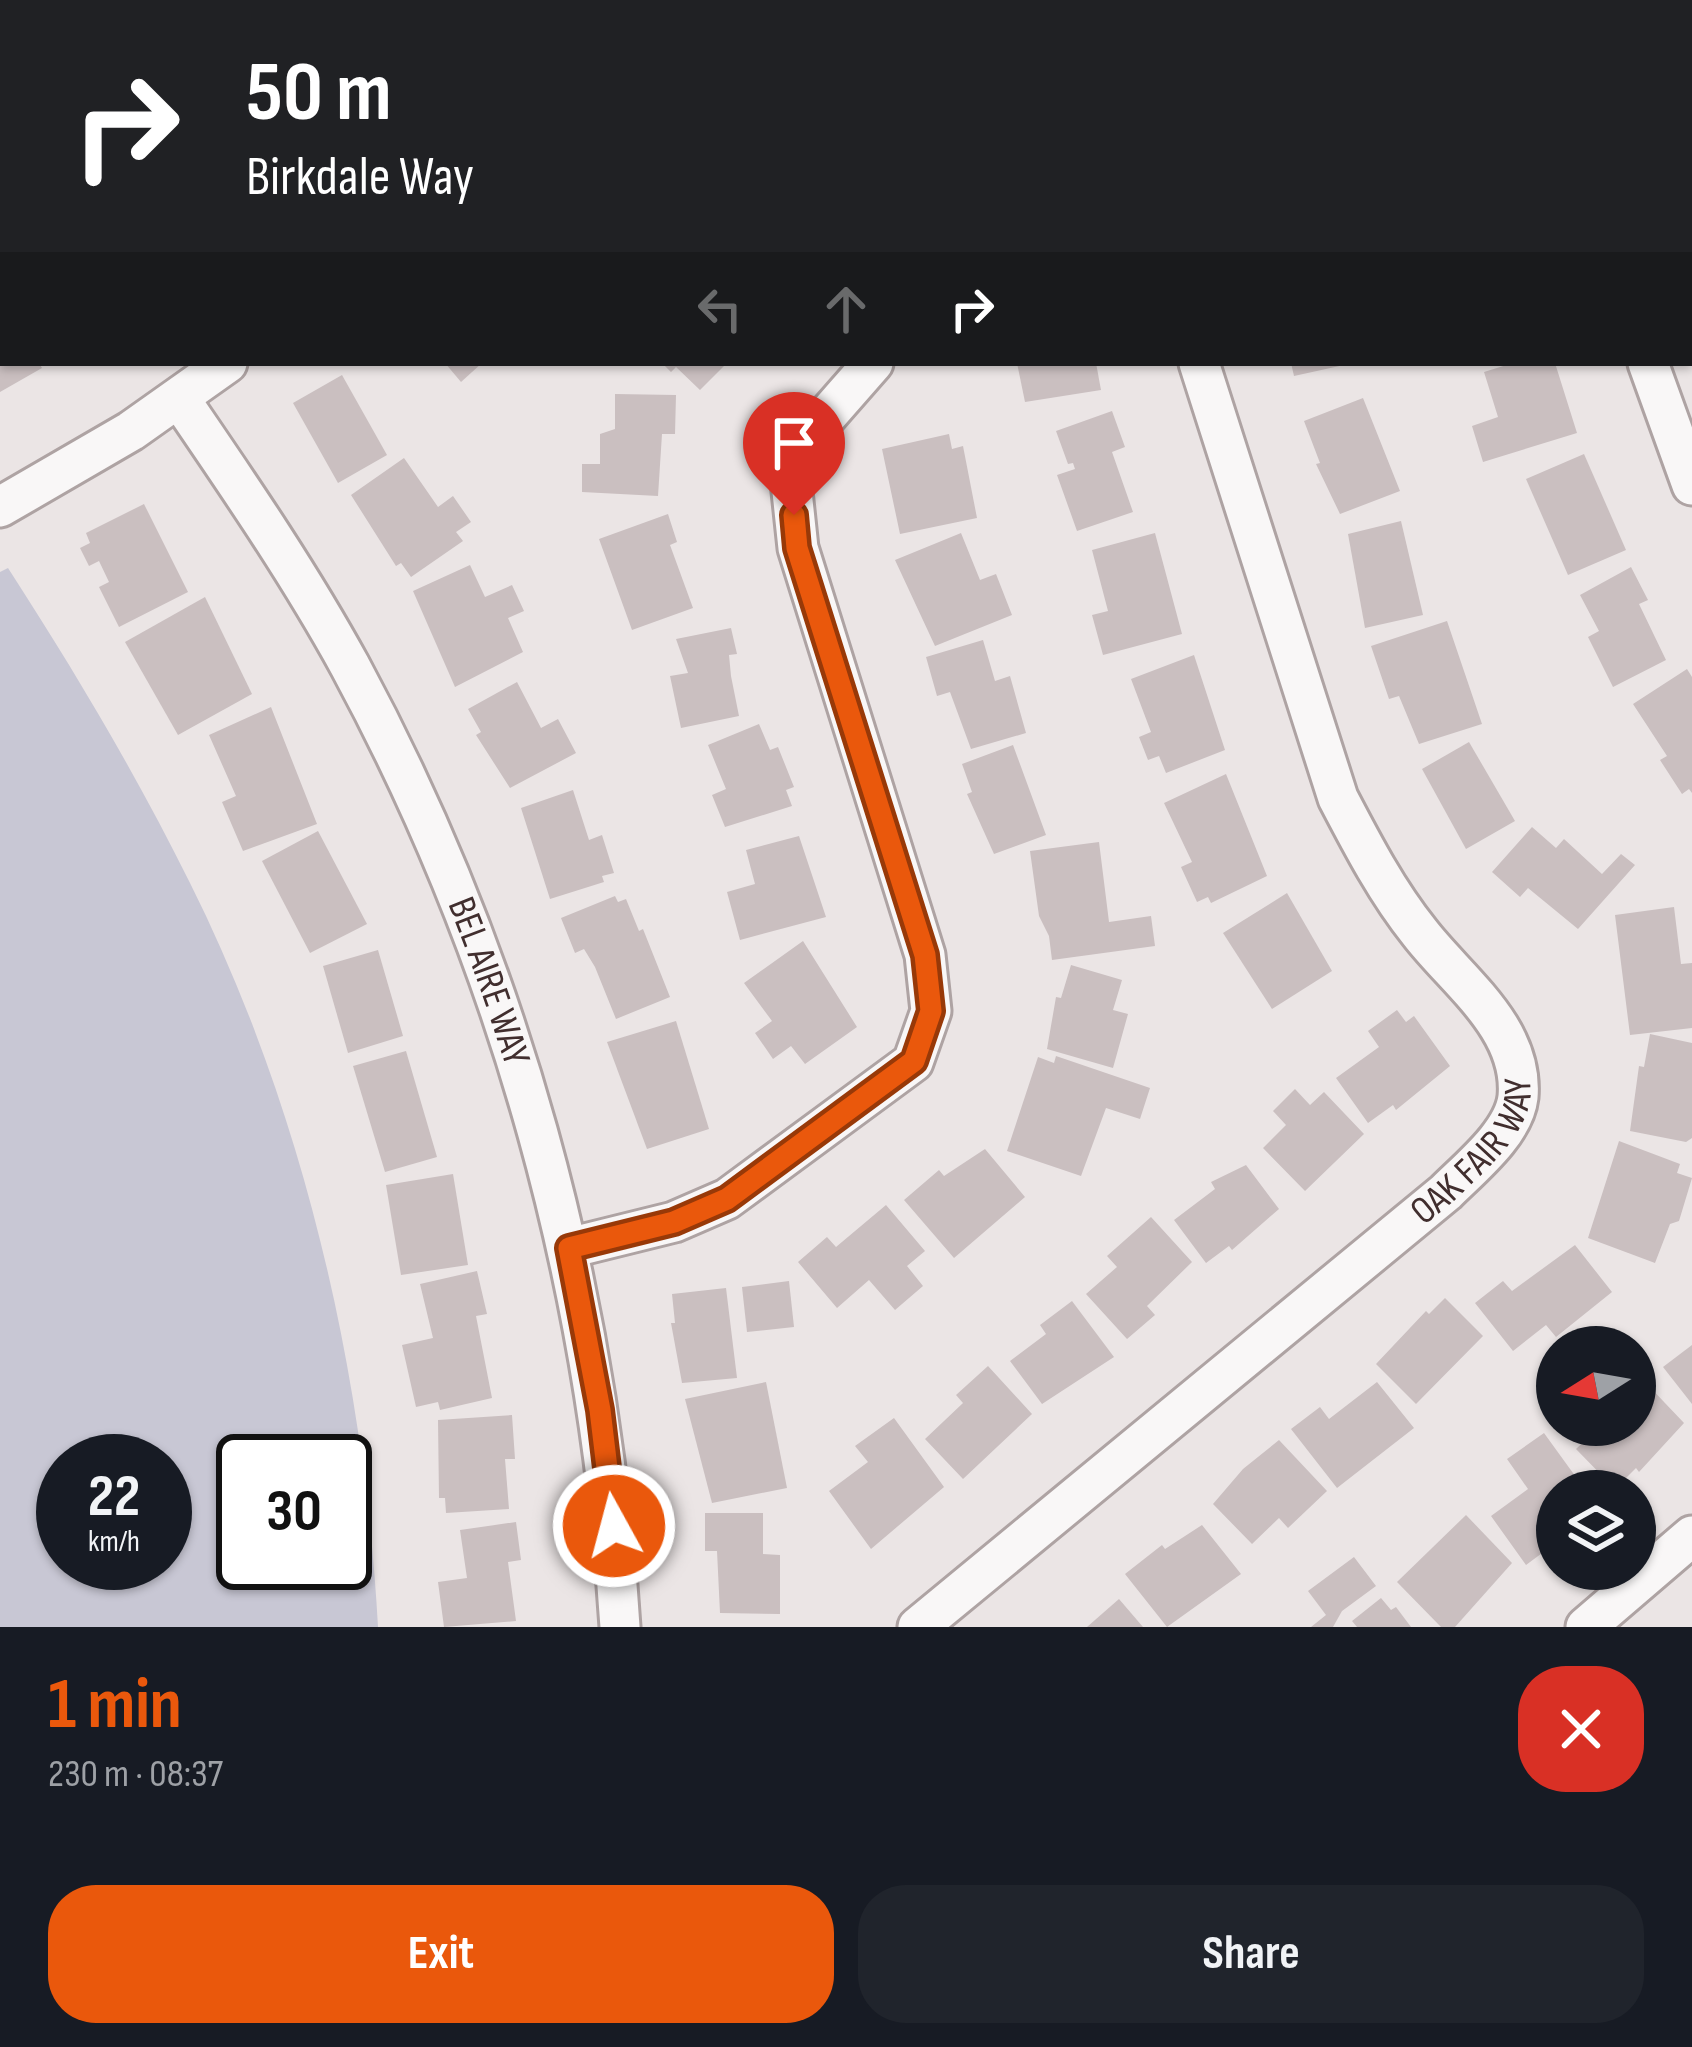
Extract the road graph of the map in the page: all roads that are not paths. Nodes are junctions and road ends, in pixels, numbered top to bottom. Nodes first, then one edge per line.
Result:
1 (223, 366) edge
2 (870, 366) edge
3 (1200, 366) edge
4 (1649, 366) edge
5 (179, 398) junction
6 (1692, 485) edge
7 (0, 507) edge
8 (569, 1248) junction
9 (1692, 1536) edge
10 (620, 1627) edge
11 (918, 1627) edge
12 (1586, 1627) edge

1 - 5 street
2 - 8 street
3 - 11 street, OAK FAIR WAY
4 - 6 street
5 - 7 street
5 - 8 street, BEL AIRE WAY
8 - 10 street, BEL AIRE WAY
9 - 12 street

